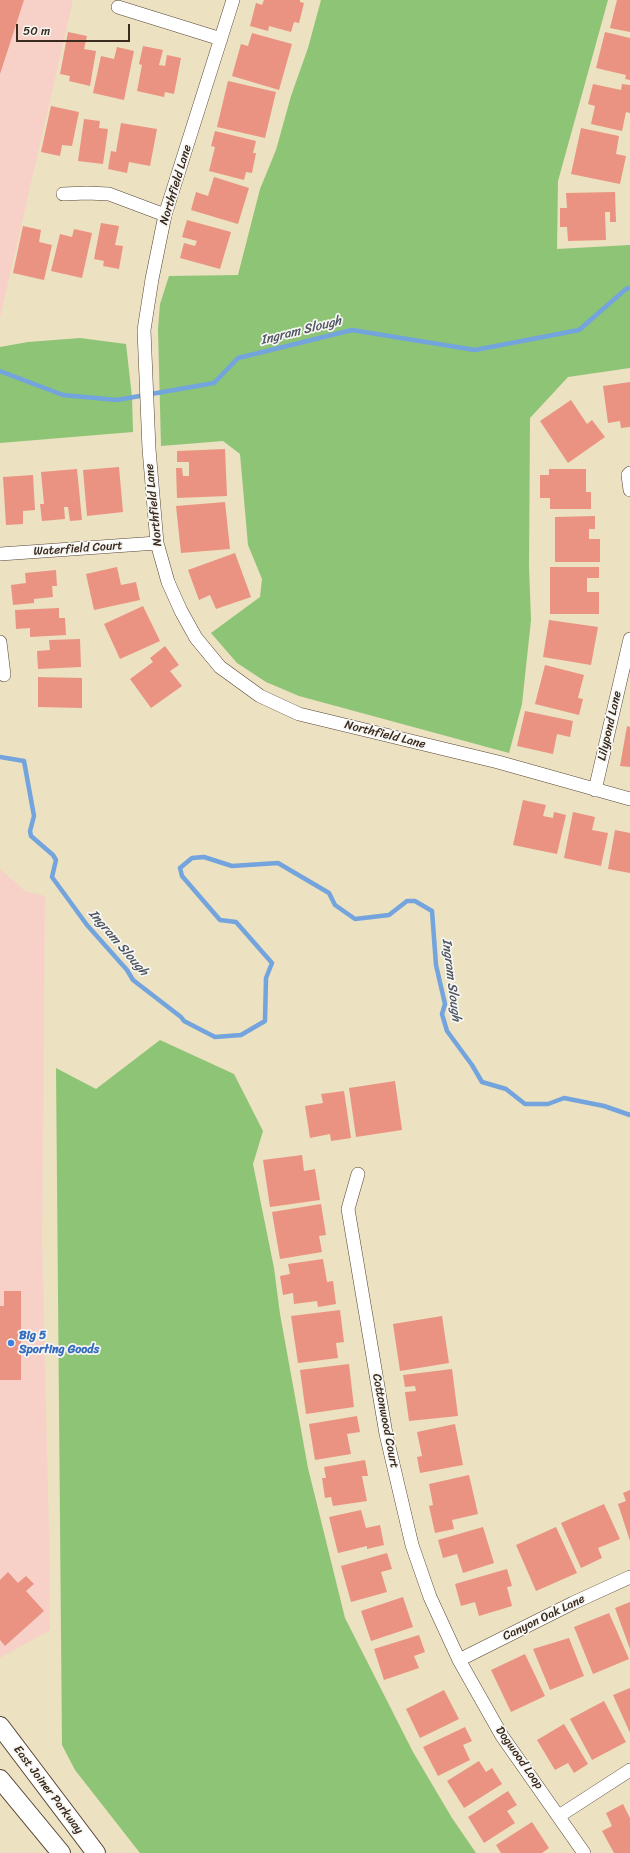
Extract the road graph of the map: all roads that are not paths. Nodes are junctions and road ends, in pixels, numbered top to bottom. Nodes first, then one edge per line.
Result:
1 (233, 0) edge
2 (118, 6) dead end
3 (221, 39) junction
4 (63, 194) dead end
5 (165, 215) junction
6 (630, 473) edge
7 (630, 490) edge
8 (157, 543) junction
9 (0, 554) edge
10 (630, 639) edge
11 (0, 642) edge
12 (4, 675) dead end
13 (595, 790) junction
14 (630, 799) edge
15 (358, 1174) dead end
16 (630, 1577) edge
17 (459, 1660) junction
18 (0, 1726) edge
19 (630, 1770) edge
20 (0, 1779) edge
21 (559, 1816) junction
22 (61, 1853) edge
23 (96, 1853) edge
24 (584, 1853) edge

1 - 3 street, Northfield Lane
2 - 3 street
3 - 5 street, Northfield Lane
4 - 5 street
5 - 8 street, Northfield Lane
6 - 7 street
8 - 9 street, Waterfield Court
8 - 13 street, Northfield Lane
10 - 13 street, Lilypond Lane
11 - 12 street
13 - 14 street, Northfield Lane
15 - 17 street, Cottonwood Court
16 - 17 street, Canyon Oak Lane
17 - 21 street, Dogwood Loop
18 - 23 main road, East Joiner Parkway
19 - 21 street
20 - 22 main road
21 - 24 street, Dogwood Loop

